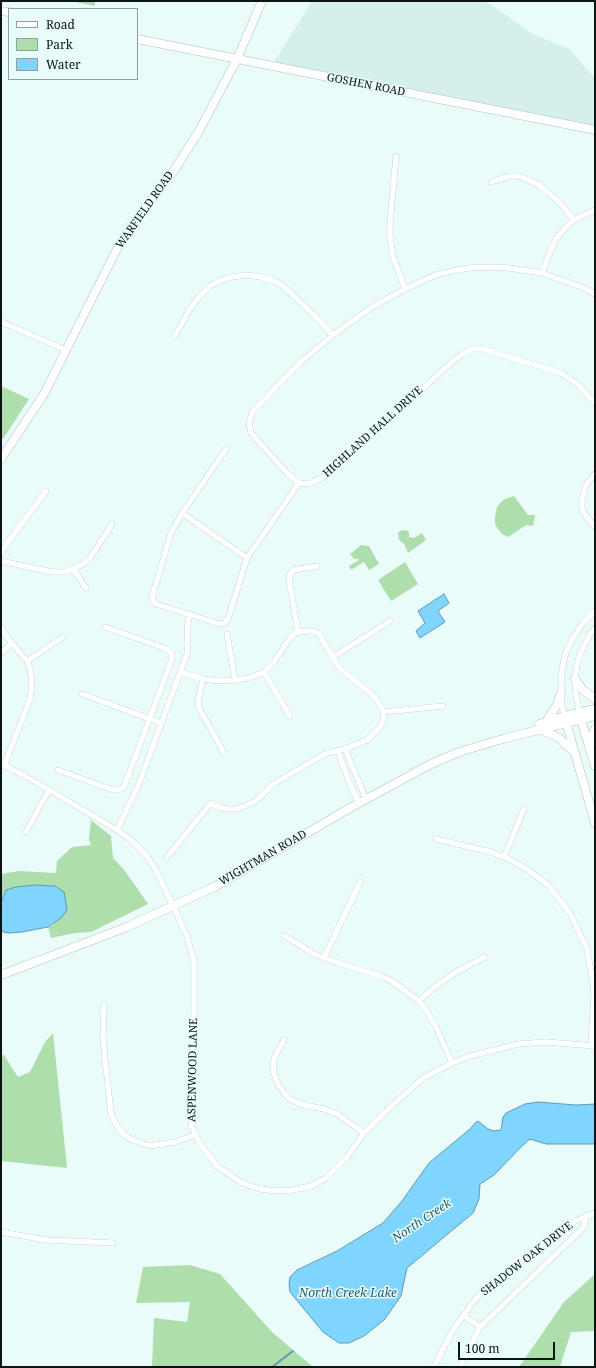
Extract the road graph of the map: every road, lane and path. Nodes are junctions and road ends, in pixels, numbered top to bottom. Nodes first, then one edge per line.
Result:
1 (262, 1) edge
2 (138, 39) edge
3 (237, 59) junction
4 (595, 130) edge
5 (396, 156) dead end
6 (491, 182) dead end
7 (595, 210) edge
8 (574, 220) junction
9 (542, 273) junction
10 (405, 289) junction
11 (595, 294) edge
12 (1, 322) edge
13 (333, 335) junction
14 (175, 336) dead end
15 (66, 350) junction
16 (595, 403) edge
17 (226, 449) dead end
18 (1, 459) edge
19 (595, 474) edge
20 (299, 483) junction
21 (46, 490) dead end
22 (182, 514) junction
23 (112, 524) dead end
24 (595, 527) edge
25 (1, 554) edge
26 (248, 558) junction
27 (1, 561) edge
28 (317, 566) dead end
29 (73, 569) junction
30 (86, 588) dead end
31 (595, 611) edge
32 (190, 614) junction
33 (390, 621) dead end
34 (1, 627) edge
35 (105, 627) dead end
36 (595, 628) edge
37 (298, 632) junction
38 (226, 634) dead end
39 (63, 637) dead end
40 (12, 643) junction
41 (1, 653) edge
42 (333, 657) junction
43 (26, 660) junction
44 (180, 672) junction
45 (264, 672) junction
46 (203, 679) junction
47 (575, 679) junction
48 (235, 680) junction
49 (561, 693) junction
50 (82, 694) dead end
51 (595, 699) edge
52 (443, 706) dead end
53 (595, 709) edge
54 (384, 712) junction
55 (290, 716) dead end
56 (580, 716) junction
57 (595, 716) edge
58 (150, 718) junction
59 (565, 719) junction
60 (161, 723) junction
61 (543, 726) junction
62 (595, 729) edge
63 (345, 749) junction
64 (590, 749) junction
65 (338, 751) junction
66 (574, 752) junction
67 (224, 753) dead end
68 (3, 765) edge
69 (595, 766) edge
70 (58, 770) dead end
71 (49, 790) junction
72 (363, 801) junction
73 (524, 809) dead end
74 (595, 824) edge
75 (117, 830) junction
76 (26, 832) dead end
77 (436, 839) dead end
78 (167, 857) dead end
79 (504, 857) junction
80 (360, 882) dead end
81 (174, 906) junction
82 (285, 936) dead end
83 (485, 957) dead end
84 (324, 958) junction
85 (1, 975) edge
86 (419, 1001) junction
87 (104, 1005) dead end
88 (284, 1040) dead end
89 (593, 1046) edge
90 (452, 1063) junction
91 (364, 1133) junction
92 (195, 1135) junction
93 (595, 1213) edge
94 (586, 1216) junction
95 (1, 1232) edge
96 (113, 1243) dead end
97 (463, 1315) junction
98 (480, 1327) junction
99 (434, 1367) edge
100 (460, 1367) edge

1 - 3 street, WARFIELD ROAD
2 - 3 street, GOSHEN ROAD
3 - 4 street, GOSHEN ROAD
3 - 15 street, WARFIELD ROAD
5 - 10 street
6 - 8 street
7 - 8 street
8 - 9 street
9 - 10 street
9 - 11 street
10 - 13 street
12 - 15 street
13 - 14 street
13 - 20 street
15 - 18 street, WARFIELD ROAD
16 - 20 street, HIGHLAND HALL DRIVE
17 - 22 street
19 - 24 street
20 - 26 street
21 - 25 street
22 - 26 street
22 - 32 street
23 - 29 street
26 - 32 street
27 - 29 street
28 - 37 street
29 - 30 street
31 - 49 street
32 - 44 street
33 - 42 street
34 - 40 street
35 - 58 street
36 - 47 street
37 - 42 street
37 - 45 street
38 - 48 street
39 - 43 street
40 - 41 street
40 - 43 street
42 - 54 street
43 - 68 street
44 - 46 street
44 - 60 street
45 - 48 street
45 - 55 street
46 - 48 street
46 - 67 street
47 - 51 street
47 - 56 street
49 - 59 street
49 - 61 street
50 - 58 street
52 - 54 street
53 - 56 street, WIGHTMAN ROAD
54 - 63 street
56 - 57 street, WIGHTMAN ROAD
56 - 59 street, WIGHTMAN ROAD
56 - 64 street
58 - 60 street
58 - 70 street
59 - 61 street, WIGHTMAN ROAD
59 - 66 street
60 - 75 street
61 - 66 street
61 - 72 street, WIGHTMAN ROAD
62 - 64 street
63 - 65 street
63 - 72 street
64 - 69 street
65 - 72 street
65 - 78 street
66 - 74 street
68 - 71 street, ASPENWOOD LANE
71 - 75 street, ASPENWOOD LANE
71 - 76 street
72 - 81 street, WIGHTMAN ROAD
73 - 79 street
75 - 81 street, ASPENWOOD LANE
77 - 79 street
79 - 89 street
80 - 84 street
81 - 85 street, WIGHTMAN ROAD
81 - 92 street, ASPENWOOD LANE
82 - 84 street
83 - 86 street
84 - 86 street
86 - 90 street
87 - 92 street
88 - 91 street
89 - 90 street, ASPENWOOD LANE
90 - 91 street, ASPENWOOD LANE
91 - 92 street, ASPENWOOD LANE
93 - 94 street, SHADOW OAK DRIVE
94 - 97 street, SHADOW OAK DRIVE
94 - 98 street, SHADOW OAK DRIVE
95 - 96 street
97 - 98 street
97 - 99 street, SHADOW OAK DRIVE
98 - 100 street, SHADOW OAK DRIVE

